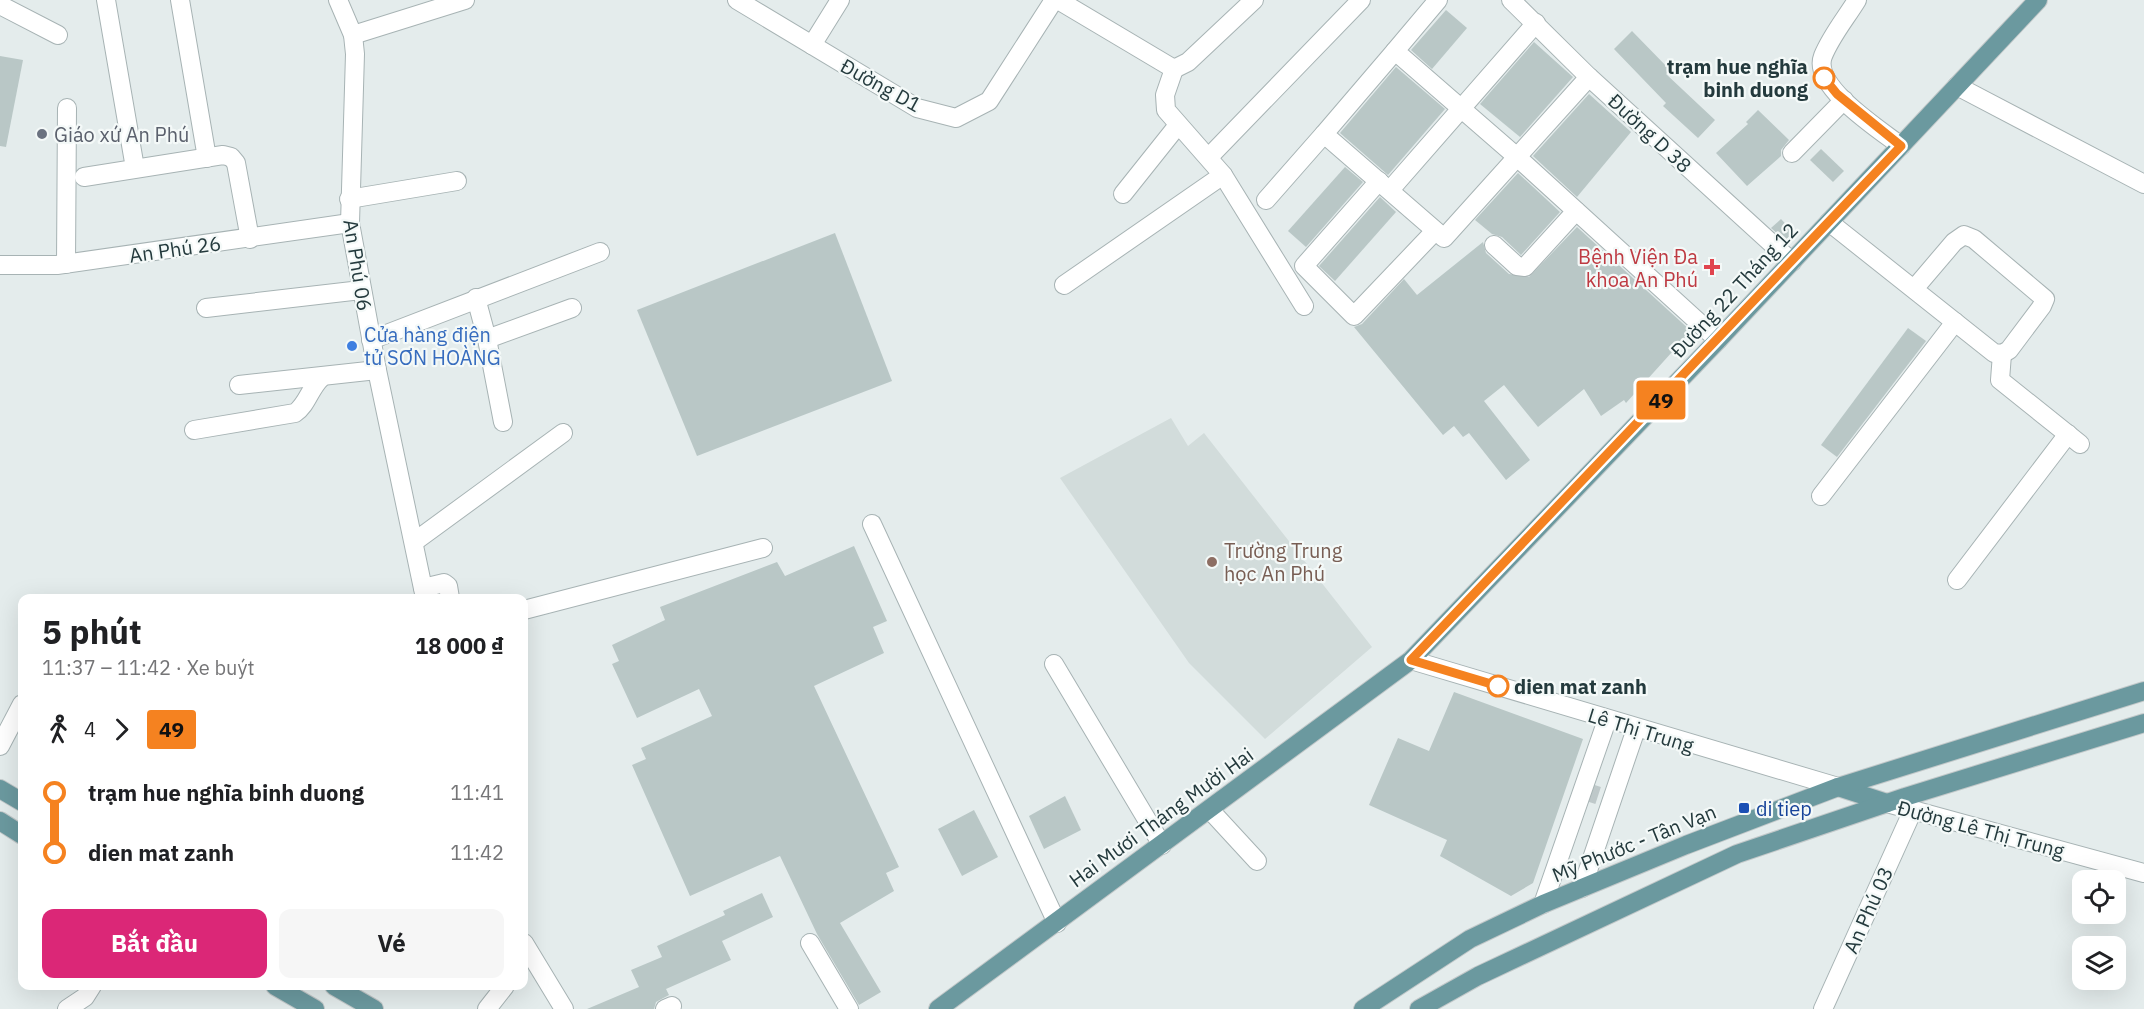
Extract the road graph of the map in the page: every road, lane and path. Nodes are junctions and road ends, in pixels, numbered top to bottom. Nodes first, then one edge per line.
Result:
1 (106, 0) edge
2 (180, 0) edge
3 (338, 0) edge
4 (465, 0) edge
5 (737, 0) edge
6 (840, 0) edge
7 (1056, 0) edge
8 (1254, 0) edge
9 (1362, 0) edge
10 (1438, 0) edge
11 (1511, 0) edge
12 (1857, 0) edge
13 (2038, 0) edge
14 (0, 5) edge
15 (1536, 23) junction
16 (58, 35) dead end
17 (353, 35) junction
18 (812, 45) junction
19 (1395, 51) junction
20 (1174, 69) junction
21 (1589, 77) junction
22 (1958, 86) junction
23 (1844, 100) junction
24 (67, 108) dead end
25 (1461, 109) junction
26 (1178, 125) junction
27 (1324, 134) junction
28 (1901, 146) junction
29 (1792, 153) dead end
30 (1517, 157) junction
31 (207, 158) junction
32 (1209, 158) junction
33 (135, 168) junction
34 (1222, 175) junction
35 (84, 177) dead end
36 (457, 181) dead end
37 (2144, 184) edge
38 (1384, 185) junction
39 (1123, 194) dead end
40 (349, 199) junction
41 (1266, 200) dead end
42 (1576, 211) junction
43 (1829, 222) junction
44 (350, 223) junction
45 (1435, 231) junction
46 (250, 239) junction
47 (1494, 246) dead end
48 (600, 252) dead end
49 (1792, 262) junction
50 (66, 264) junction
51 (0, 265) edge
52 (1064, 285) dead end
53 (1914, 289) junction
54 (361, 290) junction
55 (476, 298) junction
56 (1304, 306) dead end
57 (206, 308) dead end
58 (572, 308) dead end
59 (1955, 322) junction
60 (487, 339) junction
61 (371, 340) junction
62 (1718, 340) junction
63 (2002, 354) junction
64 (376, 370) junction
65 (321, 378) junction
66 (239, 385) dead end
67 (503, 422) dead end
68 (194, 430) dead end
69 (563, 433) dead end
70 (1821, 496) dead end
71 (872, 524) dead end
72 (414, 542) junction
73 (763, 548) dead end
74 (1957, 580) dead end
75 (424, 593) edge
76 (449, 594) edge
77 (528, 609) edge
78 (1411, 660) junction
79 (1054, 664) dead end
80 (2144, 691) edge
81 (18, 712) edge
82 (1607, 720) junction
83 (2144, 723) edge
84 (1636, 729) junction
85 (0, 746) edge
86 (1838, 787) junction
87 (0, 789) edge
88 (18, 800) edge
89 (1887, 803) junction
90 (1210, 810) junction
91 (1913, 810) junction
92 (2, 826) edge
93 (18, 833) edge
94 (1161, 845) junction
95 (1257, 861) dead end
96 (2144, 873) edge
97 (1582, 888) junction
98 (1543, 904) junction
99 (1057, 922) junction
100 (810, 943) dead end
101 (528, 957) edge
102 (89, 990) edge
103 (281, 990) edge
104 (341, 990) edge
105 (502, 990) edge
106 (67, 1009) edge
107 (315, 1009) edge
108 (374, 1009) edge
109 (487, 1009) edge
110 (564, 1009) edge
111 (849, 1009) edge
112 (938, 1009) edge
113 (1364, 1009) edge
114 (1419, 1009) edge
115 (1823, 1009) edge

1 - 33 street
2 - 31 street
3 - 17 street, An Phú 06
4 - 17 street
5 - 18 street, Đường D1
6 - 18 street
7 - 18 street, Đường D1
7 - 20 street
8 - 20 street
9 - 32 street
10 - 19 street
11 - 15 street, Đường D 38
12 - 23 street
13 - 22 main road, Đường 22 Tháng 12
14 - 16 street
15 - 21 street, Đường D 38
15 - 25 street
17 - 40 street, An Phú 06
19 - 25 street
19 - 27 street
20 - 26 street
21 - 30 street
21 - 49 street, Đường D 38
22 - 28 main road, Đường 22 Tháng 12
22 - 37 street
23 - 28 street
23 - 29 street
24 - 50 street
25 - 30 street
25 - 38 street
26 - 32 street
26 - 39 street
27 - 38 street
27 - 41 street
28 - 43 main road, Đường 22 Tháng 12
30 - 42 street
30 - 45 street
31 - 33 street
31 - 46 street
32 - 34 street
33 - 35 street
34 - 52 street
34 - 56 street
36 - 40 street
38 - 45 street
38 - 45 street
40 - 44 street, An Phú 06
42 - 47 street
42 - 62 street
43 - 49 main road, Đường 22 Tháng 12
43 - 53 street
44 - 46 street, An Phú 26
44 - 54 street, An Phú 06
46 - 50 street, An Phú 26
48 - 55 street
49 - 62 main road, Đường 22 Tháng 12
50 - 51 street, An Phú 26
53 - 59 street
53 - 63 street
54 - 57 street
54 - 61 street, An Phú 06
55 - 60 street
55 - 61 street
58 - 60 street
59 - 63 street
59 - 70 street
60 - 67 street
61 - 64 street, An Phú 06
62 - 78 main road, Đường 22 Tháng 12
63 - 74 street
64 - 65 street
64 - 72 street, An Phú 06
65 - 66 street
65 - 68 street
69 - 72 street
71 - 99 street
72 - 75 street, An Phú 06
73 - 77 street
75 - 76 street
78 - 82 street, Lê Thị Trung
78 - 90 main road, Hai Mươi Tháng Mười Hai
79 - 94 street
80 - 86 main road, Mỹ Phước - Tân Vạn
81 - 85 street
82 - 84 street, Lê Thị Trung
82 - 98 street
83 - 89 main road
84 - 86 street, Lê Thị Trung
84 - 97 street
86 - 89 main road
86 - 97 main road, Mỹ Phước - Tân Vạn
87 - 88 main road
89 - 91 street, Đường Lê Thị Trung
89 - 114 main road
90 - 94 main road, Hai Mươi Tháng Mười Hai
90 - 95 street
91 - 96 street, Đường Lê Thị Trung
91 - 115 street, An Phú 03
92 - 93 main road
94 - 99 main road, Hai Mươi Tháng Mười Hai
97 - 98 main road, Mỹ Phước - Tân Vạn
98 - 113 main road, Mỹ Phước - Tân Vạn
99 - 112 main road, Hai Mươi Tháng Mười Hai
100 - 111 street
101 - 110 street
102 - 106 street
103 - 107 main road
104 - 108 main road
105 - 109 street

